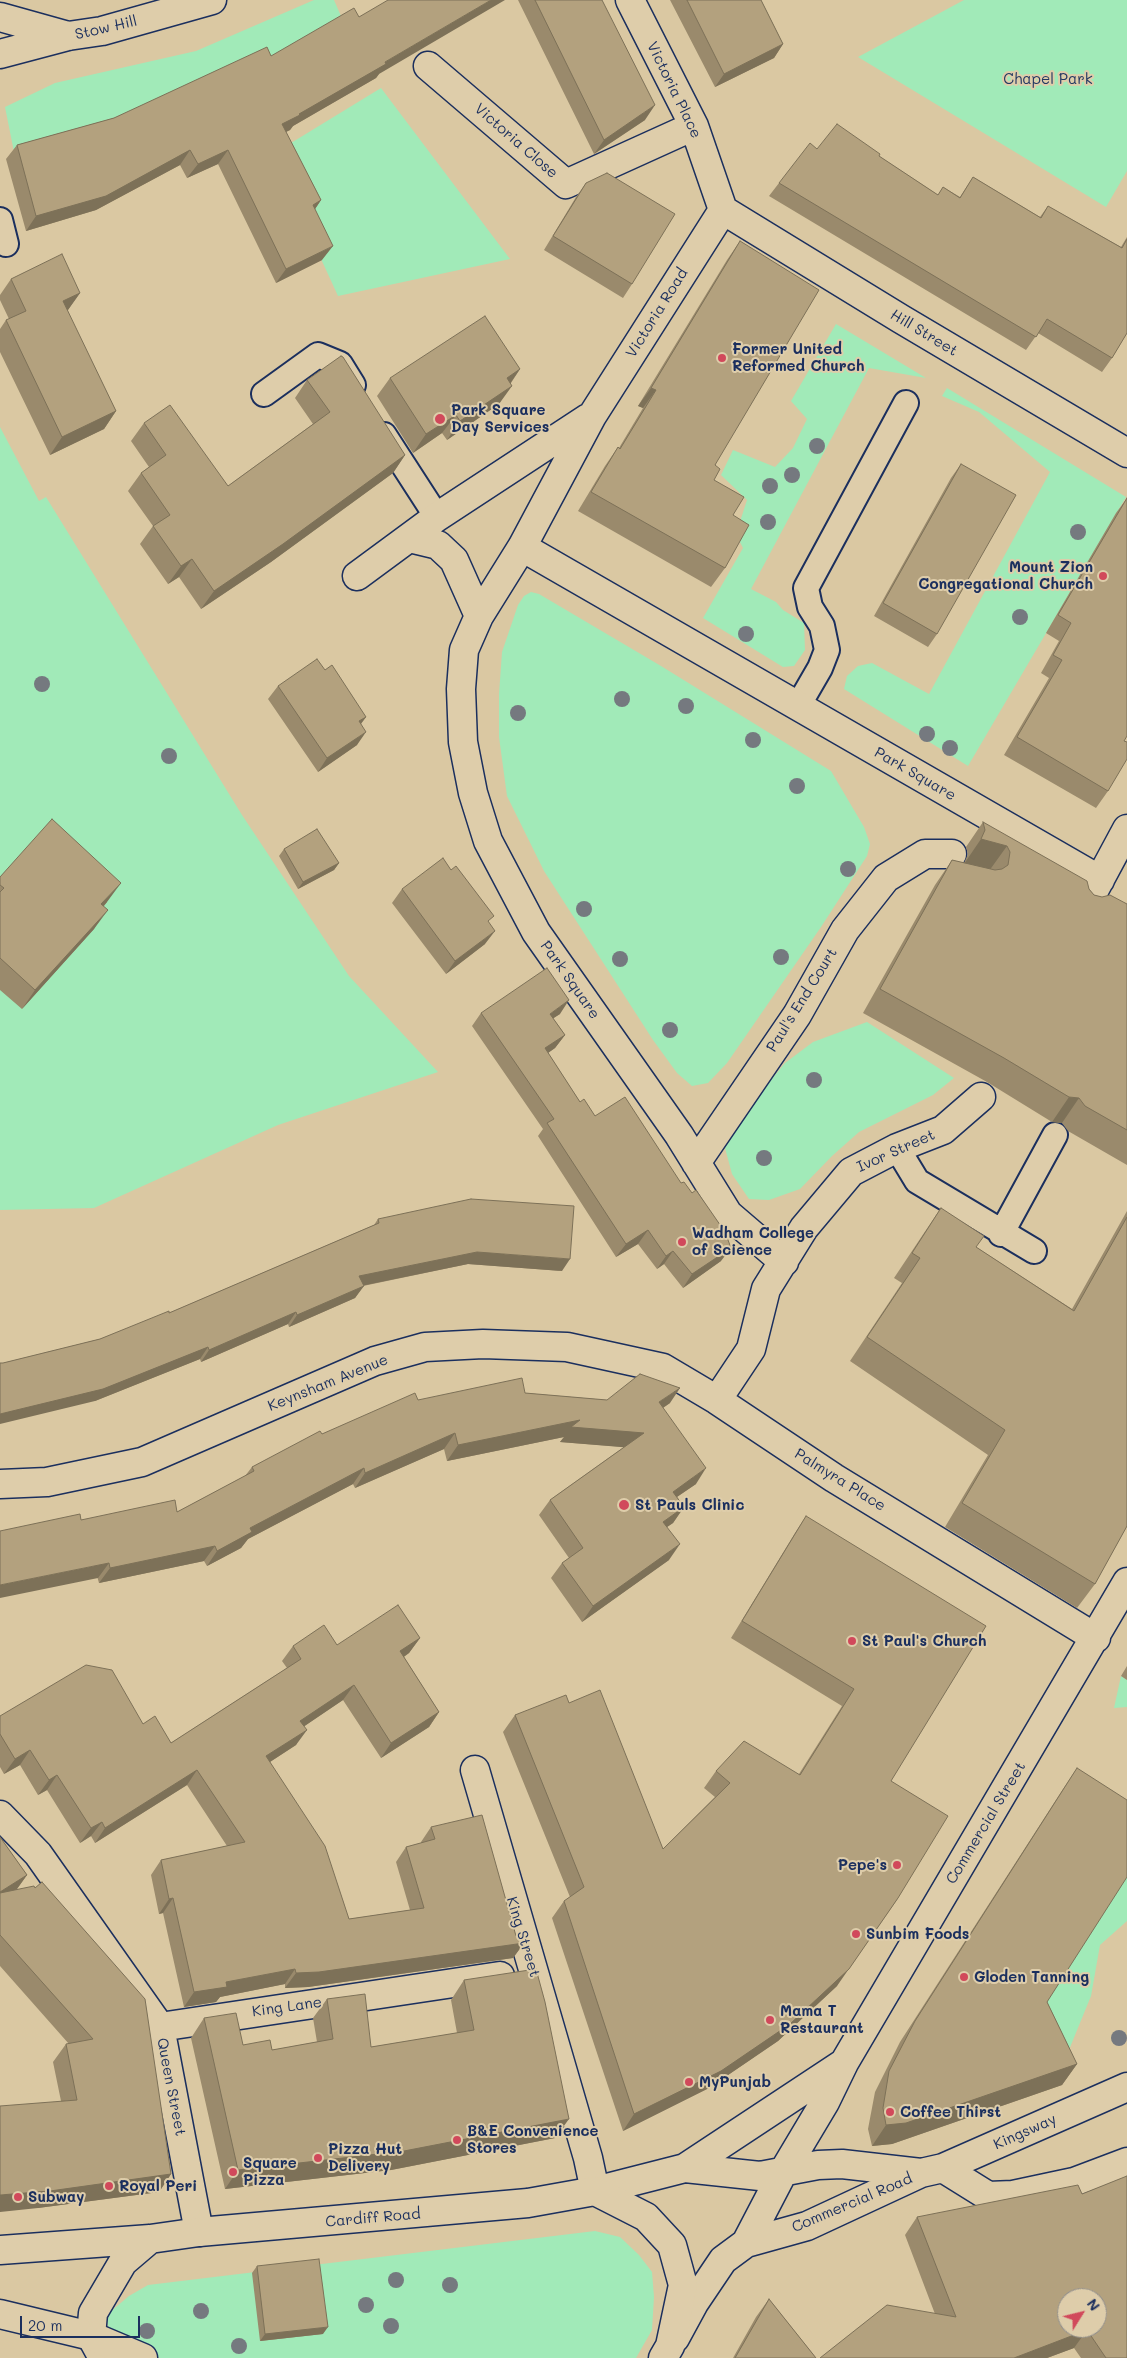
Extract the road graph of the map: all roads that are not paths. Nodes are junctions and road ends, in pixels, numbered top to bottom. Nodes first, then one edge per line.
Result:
1 (212, 0) edge
2 (630, 0) edge
3 (0, 17) edge
4 (68, 36) junction
5 (0, 54) edge
6 (428, 66) dead end
7 (694, 126) junction
8 (723, 210) junction
9 (0, 220) edge
10 (6, 244) dead end
11 (264, 394) dead end
12 (906, 403) dead end
13 (592, 416) junction
14 (1127, 453) edge
15 (437, 517) junction
16 (409, 538) junction
17 (522, 547) junction
18 (356, 576) dead end
19 (479, 616) junction
20 (464, 650) joint
21 (798, 706) junction
22 (1127, 829) edge
23 (947, 865) edge
24 (1100, 880) junction
25 (1085, 906) edge
26 (981, 1097) dead end
27 (1055, 1135) dead end
28 (897, 1148) junction
29 (696, 1163) junction
30 (1001, 1234) junction
31 (1034, 1251) dead end
32 (784, 1262) junction
33 (717, 1400) junction
34 (0, 1484) edge
35 (1127, 1582) edge
36 (1096, 1638) junction
37 (476, 1770) dead end
38 (0, 1815) edge
39 (534, 1970) junction
40 (160, 2027) junction
41 (844, 2063) junction
42 (1127, 2087) edge
43 (1127, 2162) edge
44 (685, 2168) junction
45 (932, 2170) junction
46 (782, 2174) junction
47 (595, 2191) junction
48 (199, 2232) junction
49 (150, 2239) junction
50 (746, 2243) junction
51 (0, 2250) edge
52 (0, 2314) edge
53 (97, 2347) edge
54 (667, 2352) edge
55 (143, 2358) edge

1 - 4 street, Stow Hill
2 - 7 street, Victoria Place
3 - 4 street
4 - 5 street, Stow Hill
6 - 7 street, Victoria Close
7 - 8 street, Victoria Place
8 - 13 street, Victoria Road
8 - 14 street, Hill Street
9 - 10 lane
11 - 15 lane
12 - 21 lane
13 - 15 street, Victoria Road
13 - 17 street, Victoria Road
15 - 16 street, Victoria Road
16 - 18 street, Victoria Road
16 - 19 street
17 - 19 street, Victoria Road
17 - 21 street, Park Square
19 - 20 street, Victoria Road
20 - 29 street, Park Square
21 - 24 street, Park Square
22 - 24 street
23 - 29 street, Paul's End Court
24 - 25 street
26 - 28 street, Ivor Street
27 - 30 lane
28 - 30 lane
28 - 32 street, Ivor Street
29 - 32 street, Park Square
30 - 31 lane
32 - 33 street
33 - 34 street, Keynsham Avenue
33 - 36 street, Palmyra Place
35 - 36 street, Commercial Street
36 - 41 street, Commercial Street
37 - 39 street, King Street
38 - 40 street, Queen Street
39 - 40 street, King Lane
39 - 47 street, King Street
40 - 48 street, Queen Street
41 - 44 street, Commercial Street
41 - 46 street, Commercial Street
42 - 45 street, Kingsway
43 - 45 street
44 - 46 street, Commercial Road
44 - 47 street, Commercial Road
45 - 46 street, Commercial Road
45 - 50 street, Commercial Road
46 - 50 street, Commercial Street
47 - 48 street, Cardiff Road
47 - 54 street
48 - 49 street, Cardiff Road
49 - 51 street, Cardiff Road
49 - 53 street
50 - 54 street, Commercial Road
52 - 53 street
53 - 55 street

